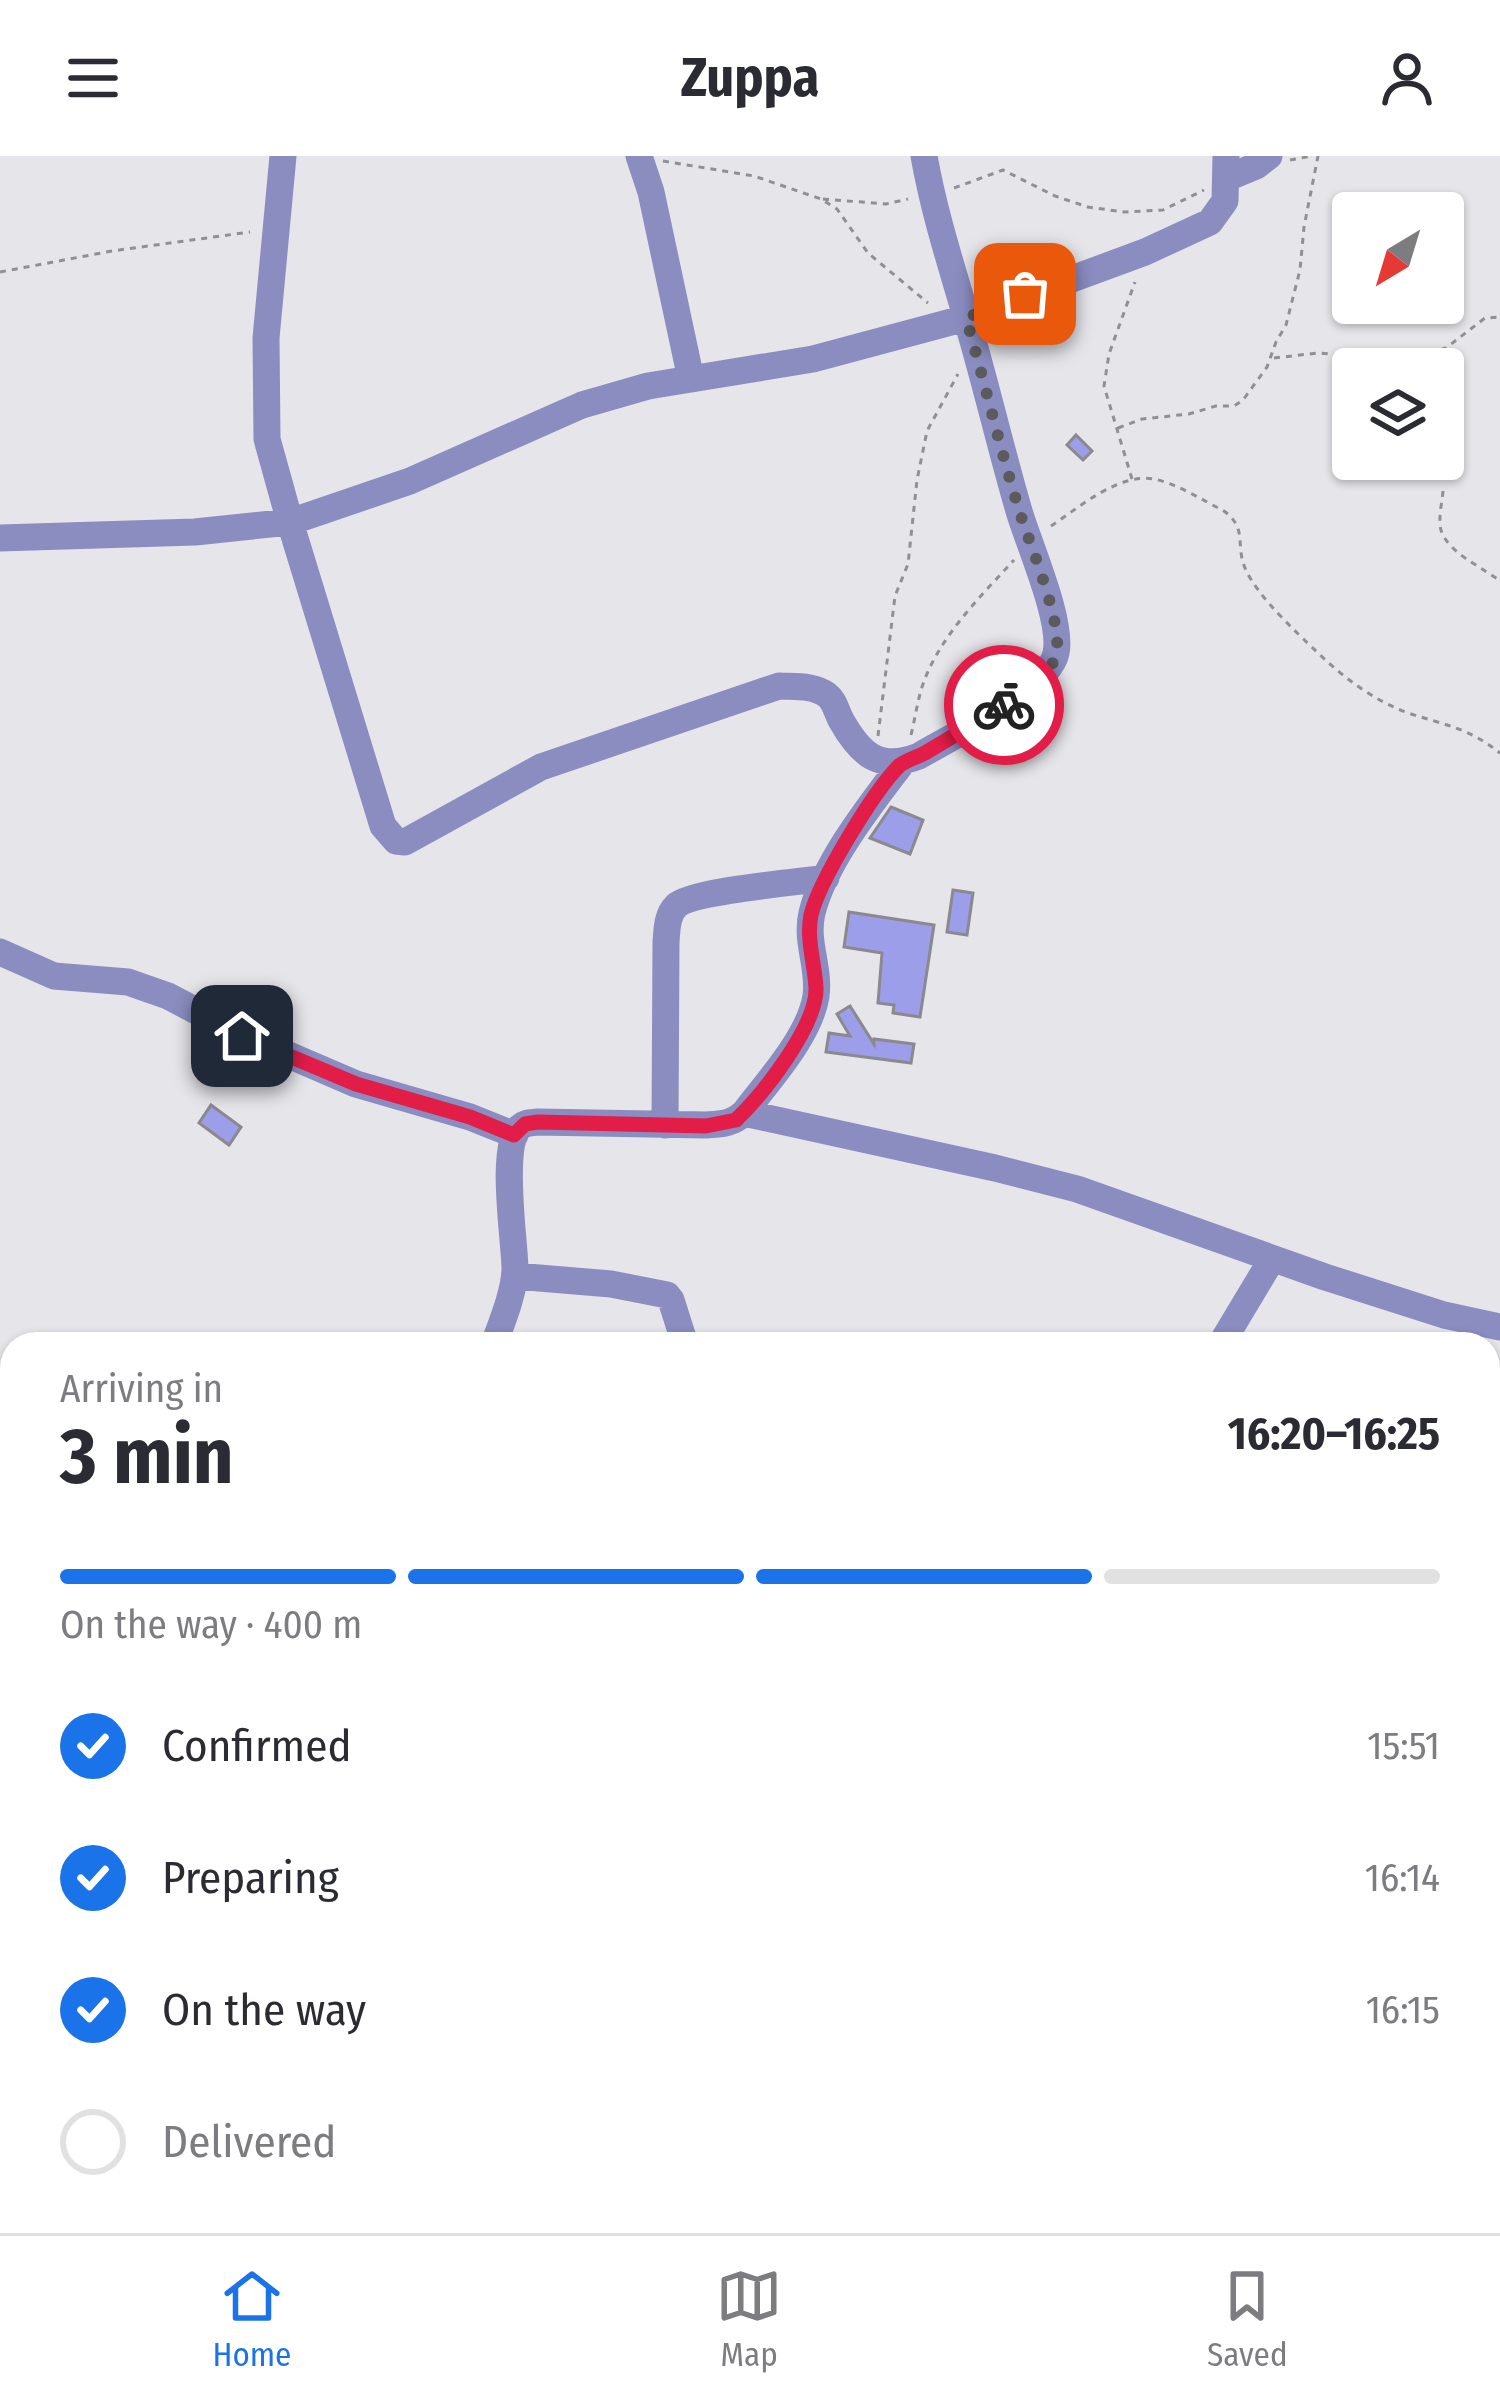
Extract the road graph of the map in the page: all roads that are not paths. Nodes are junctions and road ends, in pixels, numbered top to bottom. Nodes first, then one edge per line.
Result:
1 (283, 156) edge
2 (639, 156) edge
3 (924, 156) edge
4 (1269, 156) edge
5 (1227, 167) edge
6 (959, 320) junction
7 (691, 379) junction
8 (290, 523) junction
9 (0, 538) edge
10 (902, 763) junction
11 (826, 878) junction
12 (0, 952) edge
13 (743, 1113) junction
14 (665, 1125) junction
15 (514, 1135) junction
16 (1272, 1259) junction
17 (515, 1276) junction
18 (1500, 1327) edge
19 (498, 1332) edge
20 (682, 1332) edge
21 (1228, 1332) edge

1 - 8 street
2 - 7 street
3 - 6 street
4 - 5 street
5 - 6 street
6 - 7 street
6 - 10 street
7 - 8 street
8 - 9 street
8 - 10 street
10 - 11 street
11 - 13 street
11 - 14 street
12 - 15 street
13 - 14 street
13 - 16 street
14 - 15 street
15 - 17 street
16 - 18 street
16 - 21 street
17 - 19 street
17 - 20 street

